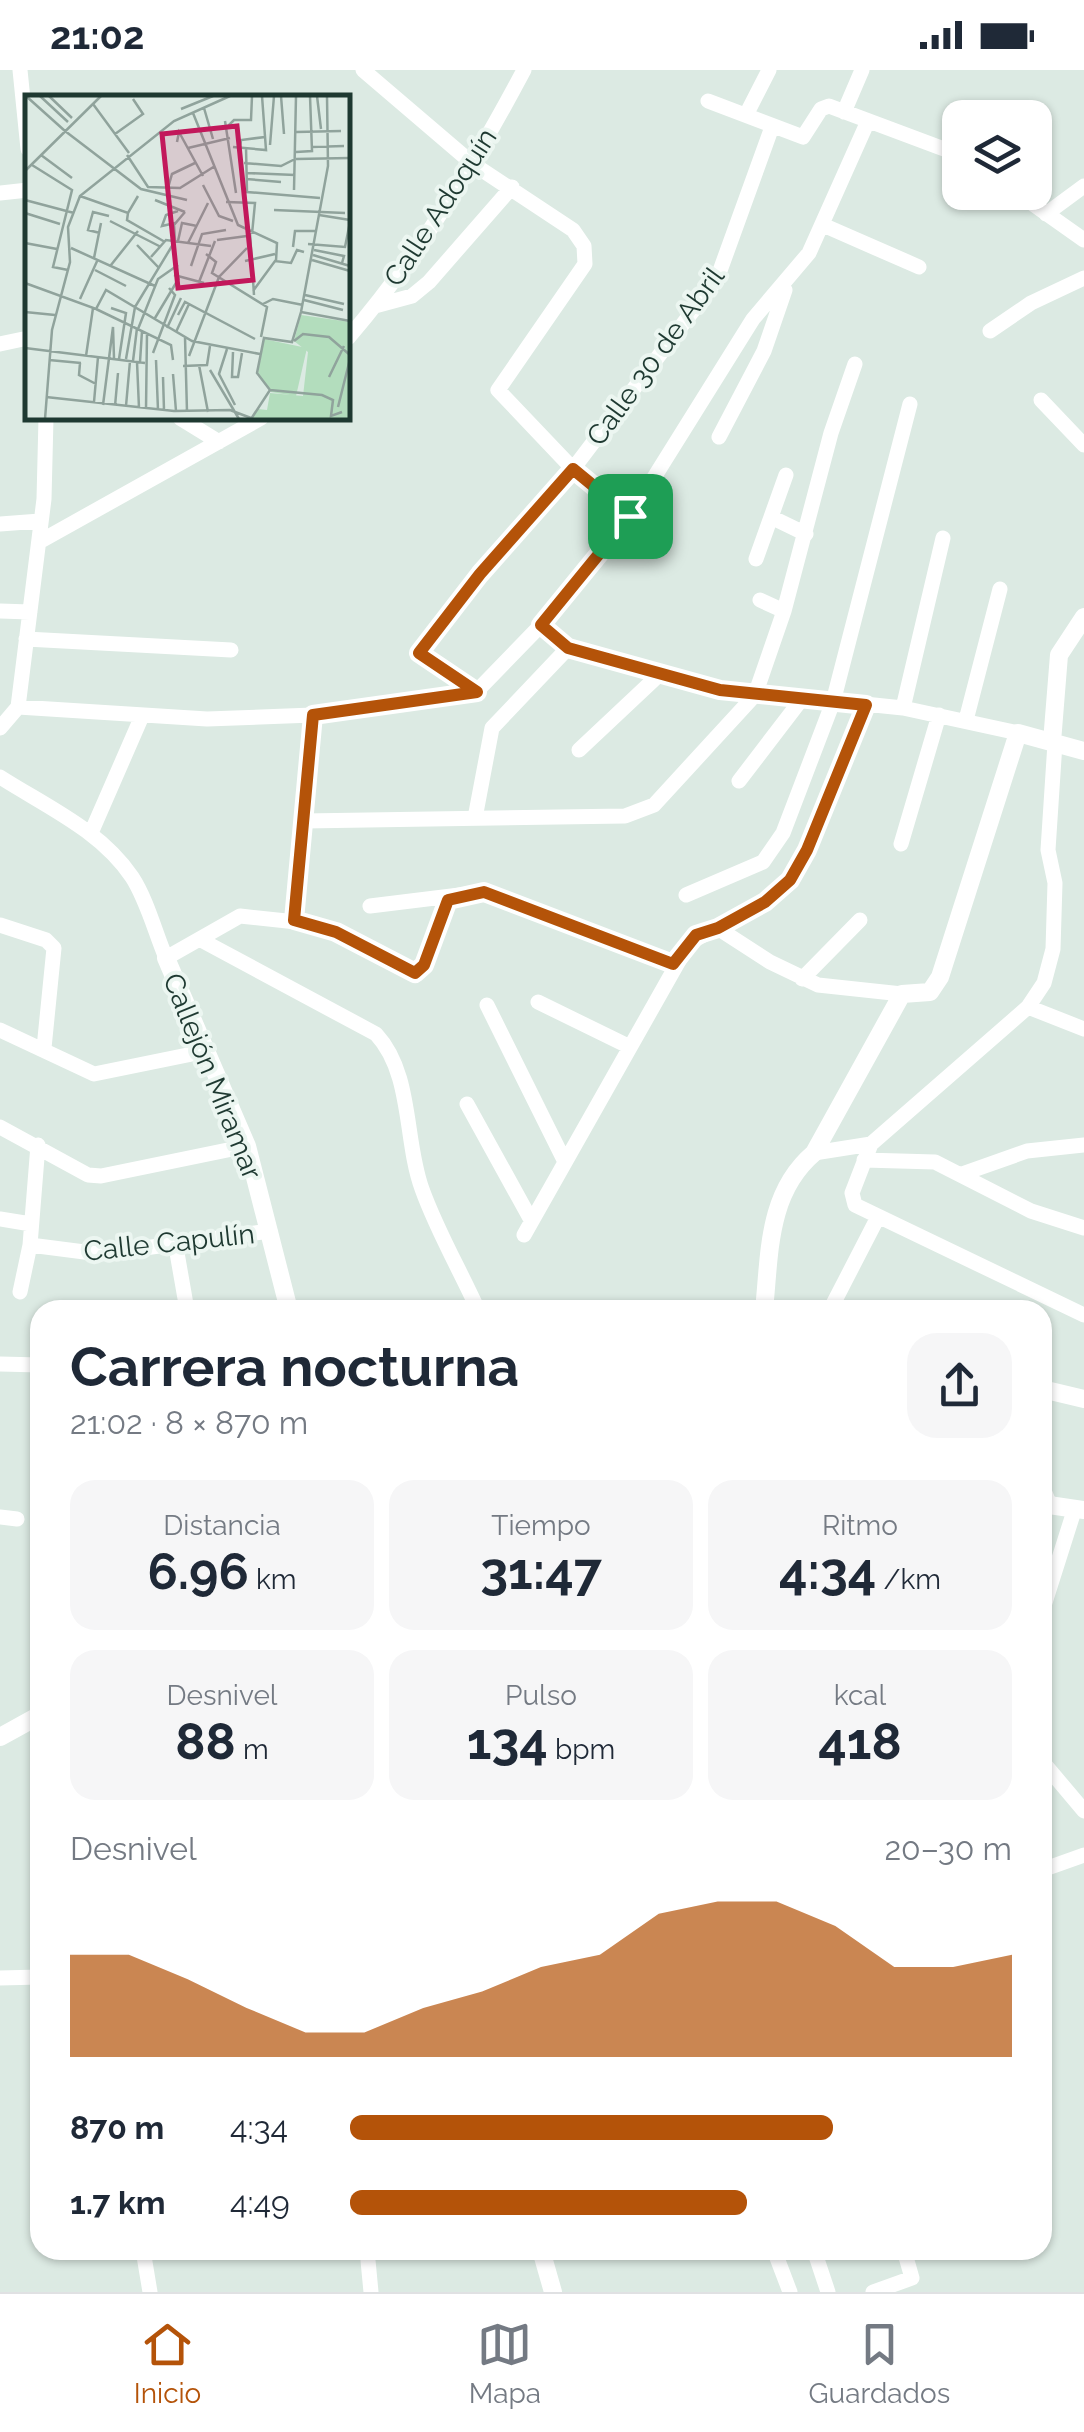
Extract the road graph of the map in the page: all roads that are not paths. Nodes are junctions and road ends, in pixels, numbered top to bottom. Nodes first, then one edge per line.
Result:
1 (20, 70) edge
2 (363, 70) edge
3 (524, 70) edge
4 (769, 70) edge
5 (862, 70) edge
6 (708, 101) dead end
7 (844, 112) junction
8 (746, 114) junction
9 (25, 119) edge
10 (868, 121) junction
11 (772, 127) junction
12 (942, 148) edge
13 (474, 164) junction
14 (1084, 186) edge
15 (512, 188) junction
16 (25, 190) edge
17 (0, 193) edge
18 (1041, 210) edge
19 (1046, 214) junction
20 (823, 225) junction
21 (1084, 240) edge
22 (919, 266) dead end
23 (1084, 278) edge
24 (788, 282) junction
25 (375, 306) junction
26 (990, 332) dead end
27 (350, 336) edge
28 (25, 339) edge
29 (0, 344) edge
30 (855, 364) dead end
31 (1041, 400) dead end
32 (910, 404) dead end
33 (46, 420) edge
34 (183, 420) edge
35 (258, 420) edge
36 (719, 437) dead end
37 (219, 442) junction
38 (1084, 445) edge
39 (573, 469) junction
40 (786, 476) dead end
41 (630, 516) junction
42 (772, 518) junction
43 (40, 521) junction
44 (0, 524) edge
45 (806, 534) junction
46 (943, 538) dead end
47 (39, 542) junction
48 (756, 559) dead end
49 (1000, 589) dead end
50 (760, 600) dead end
51 (0, 610) edge
52 (30, 612) junction
53 (784, 612) junction
54 (1084, 617) edge
55 (541, 625) junction
56 (26, 639) junction
57 (568, 648) junction
58 (230, 650) dead end
59 (662, 672) junction
60 (477, 692) junction
61 (755, 695) junction
62 (801, 700) junction
63 (833, 702) junction
64 (866, 705) junction
65 (18, 707) junction
66 (904, 708) junction
67 (939, 714) junction
68 (313, 715) junction
69 (142, 716) junction
70 (966, 720) junction
71 (0, 728) edge
72 (1018, 733) junction
73 (1054, 742) junction
74 (580, 750) dead end
75 (1084, 751) edge
76 (0, 778) edge
77 (738, 780) dead end
78 (475, 818) junction
79 (304, 821) junction
80 (91, 832) junction
81 (901, 844) dead end
82 (686, 894) dead end
83 (448, 900) junction
84 (370, 906) dead end
85 (294, 920) junction
86 (860, 920) dead end
87 (0, 925) edge
88 (718, 928) junction
89 (201, 940) junction
90 (166, 958) junction
91 (673, 964) junction
92 (802, 979) junction
93 (902, 994) junction
94 (538, 1002) dead end
95 (488, 1005) dead end
96 (1028, 1007) junction
97 (1084, 1029) edge
98 (0, 1030) edge
99 (628, 1046) junction
100 (44, 1048) junction
101 (207, 1051) junction
102 (467, 1104) dead end
103 (0, 1126) edge
104 (38, 1145) junction
105 (1084, 1145) edge
106 (247, 1146) junction
107 (868, 1152) junction
108 (814, 1153) junction
109 (564, 1160) junction
110 (962, 1174) junction
111 (878, 1217) junction
112 (0, 1218) edge
113 (31, 1224) junction
114 (1084, 1228) edge
115 (270, 1231) junction
116 (30, 1245) junction
117 (176, 1247) junction
118 (20, 1292) dead end
119 (186, 1300) edge
120 (287, 1300) edge
121 (473, 1300) edge
122 (765, 1300) edge
123 (835, 1300) edge
124 (1084, 1315) edge
125 (0, 1364) edge
126 (30, 1365) edge
127 (1052, 1391) edge
128 (1084, 1399) edge
129 (1052, 1506) edge
130 (1079, 1509) edge
131 (0, 1517) edge
132 (17, 1519) dead end
133 (1052, 1584) edge
134 (30, 1721) edge
135 (0, 1736) edge
136 (1052, 1773) edge
137 (1084, 1810) edge
138 (1084, 1855) edge
139 (1052, 1866) edge
140 (30, 1977) edge
141 (0, 1978) edge
142 (144, 2260) edge
143 (368, 2260) edge
144 (544, 2260) edge
145 (778, 2260) edge
146 (817, 2260) edge
147 (907, 2260) edge
148 (146, 2291) edge
149 (371, 2292) edge
150 (553, 2292) edge
151 (790, 2292) edge
152 (828, 2292) edge
153 (873, 2292) edge

1 - 9 street
2 - 13 street
3 - 13 street, Calle Adoquín
4 - 8 street
5 - 7 street
6 - 8 street
7 - 10 street
7 - 11 street
8 - 11 street
10 - 12 street
10 - 20 street
11 - 39 street, Calle 30 de Abril
13 - 15 street
13 - 25 street, Calle Adoquín
14 - 19 street
15 - 25 street
15 - 39 street
16 - 17 street
18 - 19 street
19 - 21 street
20 - 22 street
20 - 24 street
23 - 26 street
24 - 36 street
24 - 41 street
25 - 27 street, Calle Adoquín
28 - 29 street
30 - 45 street
31 - 38 street
32 - 63 street
33 - 43 street
34 - 37 street
35 - 37 street
37 - 47 street
39 - 41 street
39 - 60 street, Calle 30 de Abril
40 - 42 street
41 - 55 street
42 - 45 street
42 - 48 street
43 - 44 street
43 - 47 street
45 - 53 street
46 - 66 street
47 - 52 street
49 - 70 street
50 - 53 street
51 - 52 street
52 - 56 street
53 - 61 street
54 - 73 street
55 - 57 street
55 - 60 street
56 - 58 street
56 - 65 street
57 - 59 street
57 - 78 street
59 - 61 street
59 - 74 street
60 - 68 street
61 - 62 street
61 - 78 street
62 - 63 street
62 - 77 street
63 - 64 street
63 - 82 street
64 - 66 street
64 - 88 street
65 - 69 street
65 - 71 street
66 - 67 street
67 - 70 street
67 - 81 street
68 - 69 street
68 - 79 street
69 - 80 street
70 - 72 street
72 - 73 street
72 - 93 street
73 - 75 street
73 - 96 street
76 - 80 street
78 - 79 street
79 - 85 street
80 - 90 street
83 - 84 street
83 - 85 street
83 - 91 street
85 - 89 street
86 - 92 street
87 - 100 street
88 - 91 street
88 - 92 street
89 - 90 street
89 - 121 street
90 - 101 street, Callejón Miramar
91 - 99 street
92 - 93 street
93 - 108 street
94 - 99 street
95 - 109 street
96 - 97 street
96 - 107 street
98 - 100 street
99 - 109 street
100 - 101 street
101 - 106 street, Callejón Miramar
102 - 109 street
103 - 104 street
104 - 106 street
104 - 113 street
105 - 110 street
106 - 115 street, Callejón Miramar
107 - 108 street
107 - 110 street
107 - 111 street
108 - 122 street
110 - 114 street
111 - 123 street
111 - 124 street
112 - 113 street
113 - 116 street
115 - 117 street, Calle Capulín
115 - 120 street, Callejón Miramar
116 - 117 street, Calle Capulín
116 - 118 street
117 - 119 street
125 - 126 street
127 - 128 street
129 - 130 street
130 - 133 street
131 - 132 street
134 - 135 street
136 - 137 street
138 - 139 street
140 - 141 street
142 - 148 street
143 - 149 street
144 - 150 street
145 - 151 street
146 - 152 street
147 - 153 street

